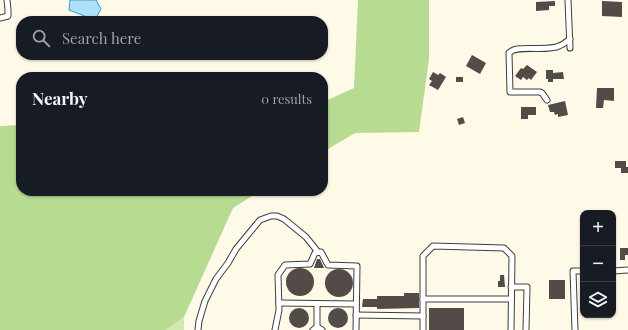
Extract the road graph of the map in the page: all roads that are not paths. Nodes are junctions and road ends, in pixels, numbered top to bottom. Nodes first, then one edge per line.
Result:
1 (7, 0) edge
2 (568, 0) edge
3 (0, 18) edge
4 (570, 39) junction
5 (570, 48) dead end
6 (547, 100) dead end
7 (318, 252) junction
8 (628, 270) edge
9 (580, 271) edge
10 (616, 271) edge
11 (511, 287) junction
12 (423, 299) junction
13 (511, 299) junction
14 (279, 303) junction
15 (317, 304) junction
16 (356, 304) junction
17 (356, 315) junction
18 (423, 316) junction
19 (317, 329) edge
20 (198, 330) edge
21 (275, 330) edge
22 (356, 330) edge
23 (423, 330) edge
24 (511, 330) edge
25 (526, 330) edge
26 (575, 330) edge

1 - 3 street
2 - 4 street
4 - 5 street
4 - 6 street
7 - 14 street
7 - 16 street
7 - 20 street
8 - 10 street
9 - 26 street
11 - 12 street
11 - 13 street
11 - 25 street
12 - 13 street
12 - 18 street
13 - 24 street
14 - 15 street
14 - 21 street
15 - 16 street
15 - 19 street
16 - 17 street
17 - 18 street
17 - 22 street
18 - 23 street

